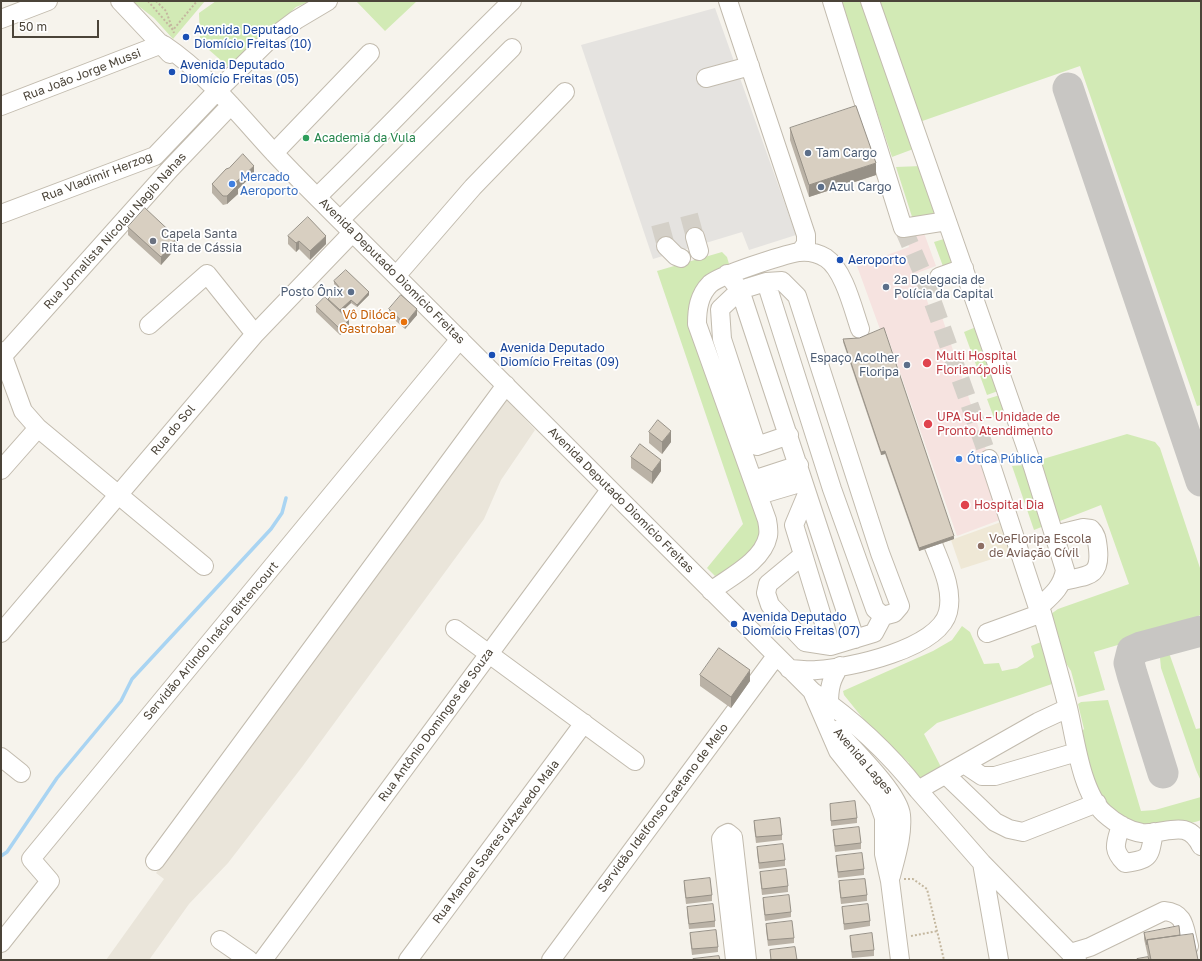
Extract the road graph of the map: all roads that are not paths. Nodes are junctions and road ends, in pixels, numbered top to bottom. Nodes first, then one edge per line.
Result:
1 (48, 1) edge
2 (120, 1) edge
3 (328, 1) edge
4 (512, 1) edge
5 (728, 1) edge
6 (832, 1) edge
7 (870, 1) edge
8 (1, 19) edge
9 (168, 39) junction
10 (512, 48) dead end
11 (370, 52) dead end
12 (750, 66) junction
13 (706, 78) dead end
14 (565, 92) dead end
15 (214, 94) junction
16 (1, 106) edge
17 (228, 108) junction
18 (274, 153) junction
19 (155, 156) junction
20 (170, 170) junction
21 (317, 197) junction
22 (1, 214) edge
23 (947, 221) junction
24 (346, 226) junction
25 (666, 246) tunnel mouth
26 (800, 252) junction
27 (681, 258) dead end
28 (964, 268) junction
29 (727, 274) junction
30 (396, 276) junction
31 (939, 277) dead end
32 (766, 282) junction
33 (740, 290) junction
34 (149, 325) dead end
35 (860, 329) dead end
36 (255, 334) junction
37 (460, 339) junction
38 (2, 355) edge
39 (506, 385) junction
40 (38, 428) junction
41 (789, 435) junction
42 (989, 459) tunnel mouth
43 (1, 470) edge
44 (803, 480) junction
45 (756, 487) junction
46 (610, 490) junction
47 (118, 495) junction
48 (1054, 535) junction
49 (931, 539) edge
50 (803, 555) junction
51 (204, 566) dead end
52 (1063, 581) junction
53 (712, 591) junction
54 (1040, 610) junction
55 (883, 616) junction
56 (455, 628) dead end
57 (1, 633) edge
58 (987, 633) dead end
59 (855, 639) junction
60 (831, 646) junction
61 (489, 653) junction
62 (776, 656) junction
63 (840, 666) junction
64 (789, 668) junction
65 (1068, 708) junction
66 (826, 709) junction
67 (584, 723) junction
68 (1077, 752) junction
69 (1, 757) edge
70 (635, 762) dead end
71 (964, 764) junction
72 (21, 773) dead end
73 (946, 775) junction
74 (918, 790) junction
75 (1097, 803) junction
76 (1120, 825) junction
77 (1154, 832) junction
78 (1201, 846) edge
79 (155, 861) dead end
80 (993, 885) junction
81 (220, 940) dead end
82 (1, 943) edge
83 (1189, 946) edge
84 (1074, 956) edge
85 (249, 960) edge
86 (263, 960) edge
87 (408, 960) edge
88 (550, 960) edge
89 (735, 960) edge
90 (747, 960) edge
91 (900, 960) edge
92 (999, 960) edge

1 - 8 street
2 - 9 street, Avenida Deputado Diomício Freitas
3 - 15 street, Rua Vladimir Herzog
4 - 21 street
5 - 12 street
6 - 23 street
7 - 23 street
9 - 15 street, Avenida Deputado Diomício Freitas
9 - 16 street, Rua João Jorge Mussi
10 - 24 street, Rua do Sol
11 - 18 street
12 - 13 street
12 - 26 street
14 - 30 street
15 - 17 street, Avenida Deputado Diomício Freitas
15 - 19 street, Rua Vladimir Herzog
17 - 18 street, Avenida Deputado Diomício Freitas
17 - 20 street, Rua Jornalista Nicolau Nagib Nahas
18 - 21 street, Avenida Deputado Diomício Freitas
19 - 20 street
19 - 22 street, Rua Vladimir Herzog
20 - 38 street, Rua Jornalista Nicolau Nagib Nahas
21 - 24 street, Avenida Deputado Diomício Freitas
23 - 28 street
24 - 30 street, Avenida Deputado Diomício Freitas
24 - 36 street, Rua do Sol
25 - 27 street
26 - 29 street
26 - 35 street
28 - 31 street
28 - 48 street
29 - 33 street
29 - 45 street
30 - 37 street, Avenida Deputado Diomício Freitas
32 - 33 street
32 - 55 street
32 - 55 street
33 - 41 street
33 - 41 street
34 - 36 street
36 - 47 street, Rua do Sol
37 - 39 street, Avenida Deputado Diomício Freitas
37 - 82 street, Servidão Arlindo Inácio Bittencourt
38 - 40 street
39 - 46 street, Avenida Deputado Diomício Freitas
39 - 79 street
40 - 43 street
40 - 47 street
41 - 44 street
42 - 54 street
44 - 45 street
44 - 50 street
44 - 59 street
45 - 53 street
46 - 53 street, Avenida Deputado Diomício Freitas
46 - 61 street, Rua Antônio Domingos de Souza
47 - 51 street
47 - 57 street, Rua do Sol
48 - 52 street
48 - 52 street
49 - 63 street
50 - 60 street
50 - 60 street
52 - 54 street
53 - 62 street, Avenida Deputado Diomício Freitas
54 - 58 street
54 - 65 street
55 - 59 street
56 - 61 street
59 - 60 street
61 - 67 street
61 - 86 street, Rua Antônio Domingos de Souza
62 - 64 street, Avenida Deputado Diomício Freitas
62 - 88 street, Servidão Idelfonso Caetano de Melo
63 - 64 street
63 - 66 street
64 - 66 street
65 - 68 street
65 - 71 street
66 - 74 street
66 - 91 street, Avenida Lages
67 - 70 street
67 - 87 street, Rua Manoel Soares d'Azevedo Maia
68 - 71 street
68 - 75 street
69 - 72 street
71 - 73 street
73 - 74 street
73 - 75 street
74 - 80 street
75 - 76 street
76 - 77 street
76 - 77 street
77 - 78 street
80 - 84 street
80 - 92 street
81 - 85 street
83 - 84 street
89 - 90 street

